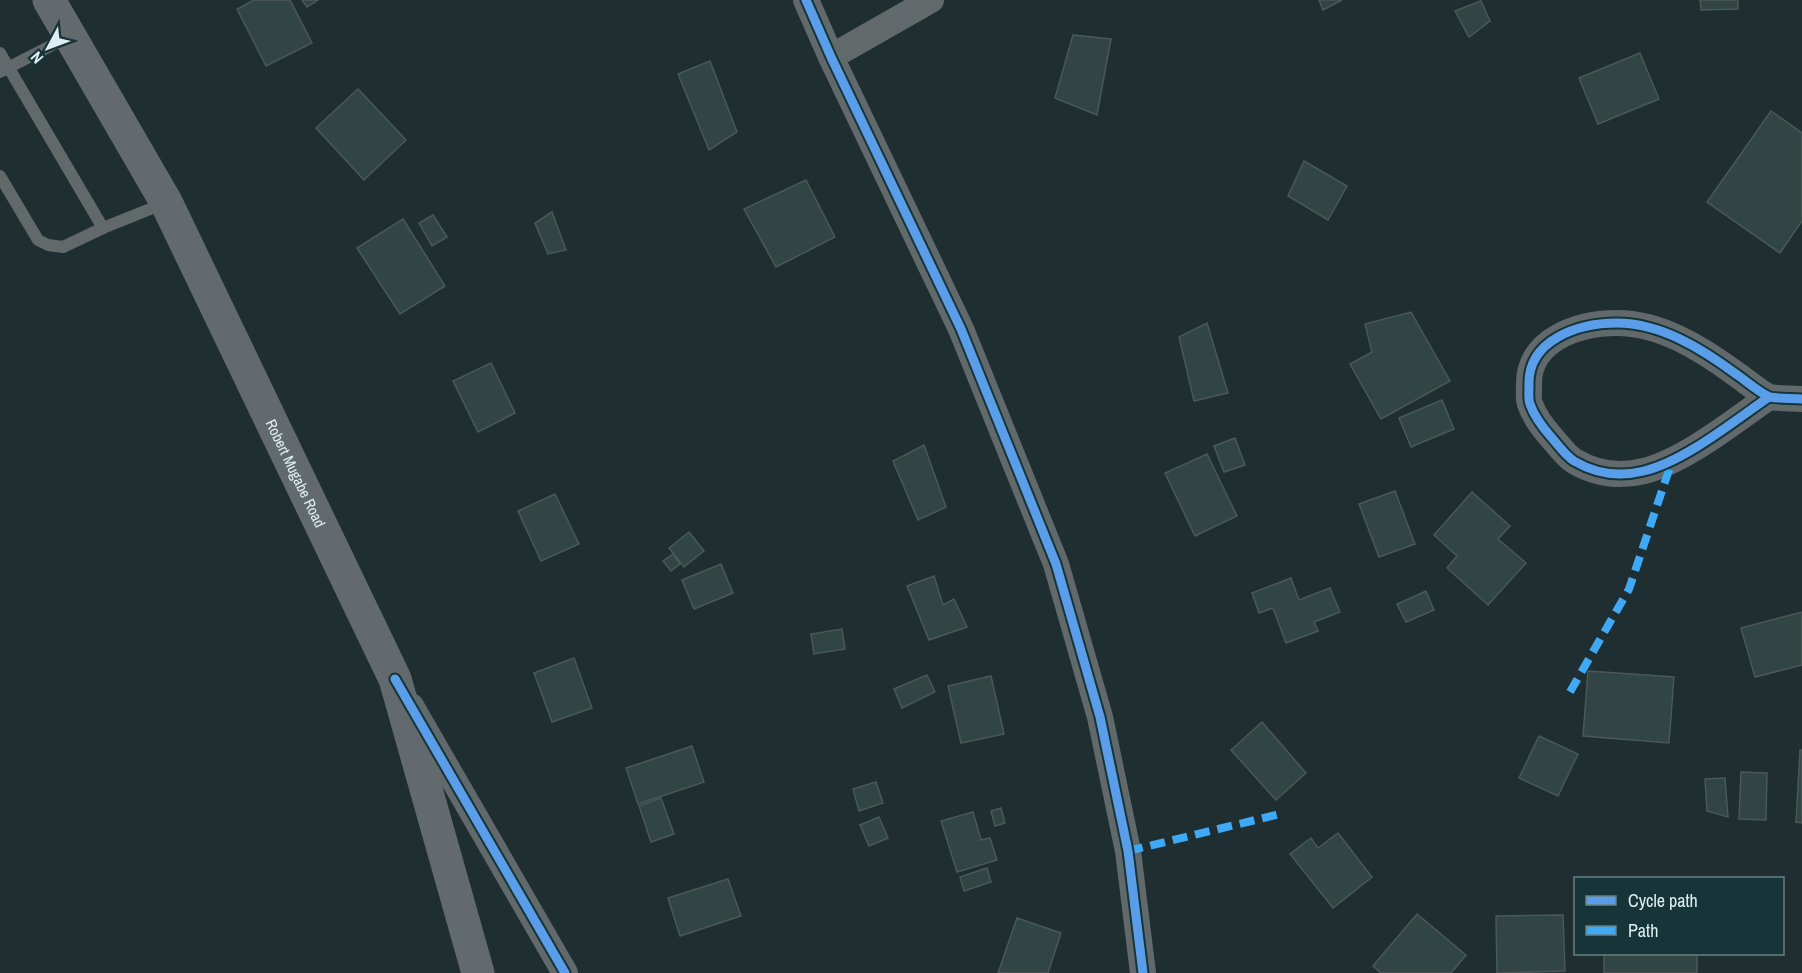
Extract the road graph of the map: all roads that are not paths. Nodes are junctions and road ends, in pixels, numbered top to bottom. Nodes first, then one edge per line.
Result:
1 (49, 0) edge
2 (806, 0) edge
3 (931, 0) edge
4 (71, 36) junction
5 (0, 53) edge
6 (831, 57) junction
7 (5, 71) edge
8 (0, 176) edge
9 (166, 202) junction
10 (103, 228) junction
11 (1769, 397) junction
12 (1802, 399) edge
13 (395, 679) junction
14 (478, 973) edge
15 (565, 973) edge
16 (1143, 973) edge

1 - 4 main road, Robert Mugabe Road
2 - 6 street
3 - 6 street
4 - 7 lane
4 - 9 main road, Robert Mugabe Road
5 - 7 lane
6 - 16 street
7 - 10 lane
8 - 10 lane
9 - 10 lane
9 - 13 main road, Robert Mugabe Road
11 - 11 street
11 - 12 street
13 - 14 main road, Robert Mugabe Road
13 - 15 street

